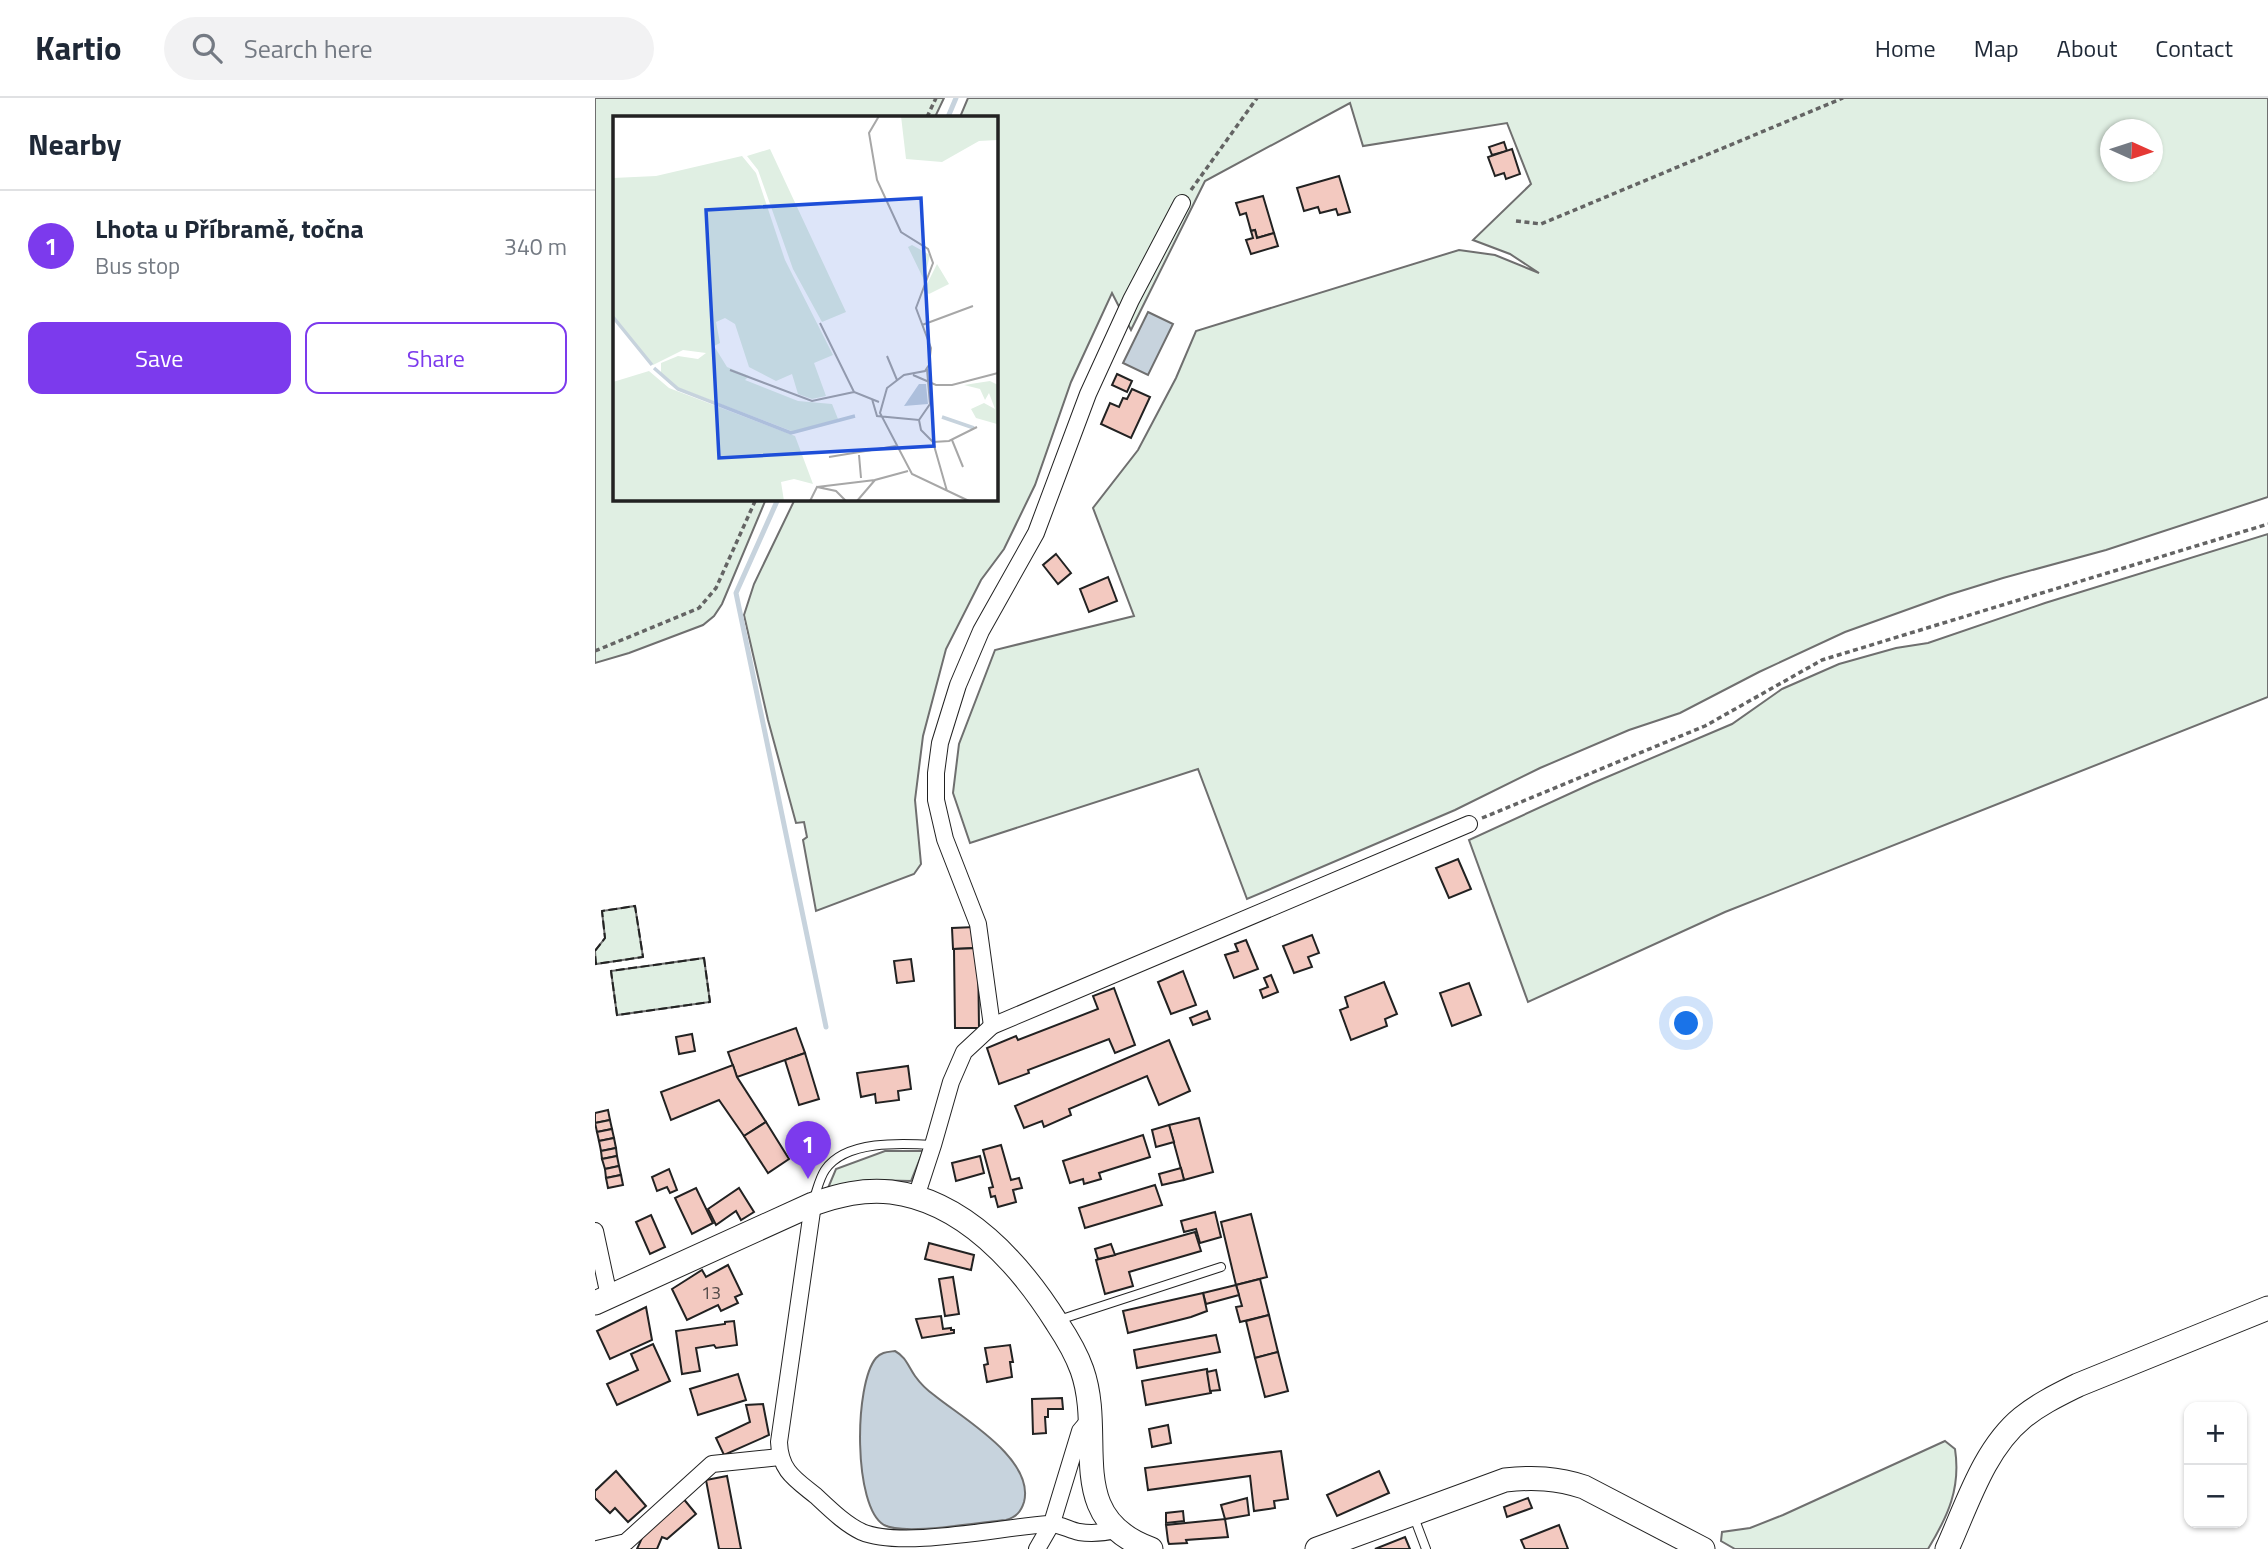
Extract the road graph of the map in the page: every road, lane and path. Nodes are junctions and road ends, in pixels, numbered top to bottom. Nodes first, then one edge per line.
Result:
1 (936, 98) edge
2 (1257, 98) edge
3 (1843, 98) edge
4 (927, 116) edge
5 (1182, 204) joint
6 (1515, 221) dead end
7 (756, 500) edge
8 (2268, 524) edge
9 (595, 651) edge
10 (1469, 824) joint
11 (992, 1026) junction
12 (933, 1146) junction
13 (916, 1197) junction
14 (813, 1204) junction
15 (595, 1231) edge
16 (1221, 1267) dead end
17 (602, 1300) edge
18 (2268, 1308) edge
19 (1056, 1321) junction
20 (1091, 1418) junction
21 (780, 1457) junction
22 (1413, 1514) junction
23 (1052, 1523) junction
24 (1116, 1530) junction
25 (626, 1546) edge
26 (597, 1549) edge
27 (1037, 1549) edge
28 (1151, 1549) edge
29 (1317, 1549) edge
30 (1426, 1549) edge
31 (1703, 1549) edge
32 (1947, 1549) edge

1 - 4 path
2 - 5 path
3 - 6 path
5 - 11 street
7 - 9 path
8 - 10 path
10 - 11 street
11 - 12 street
12 - 13 street
12 - 14 lane
13 - 14 street
13 - 19 street
14 - 17 street
14 - 21 street
15 - 17 street
16 - 19 lane
18 - 32 street
19 - 20 street
20 - 23 street
20 - 24 street
21 - 23 street
21 - 25 street
22 - 29 street
22 - 30 lane
22 - 31 street
23 - 24 street
23 - 27 street
24 - 28 street
25 - 26 street

